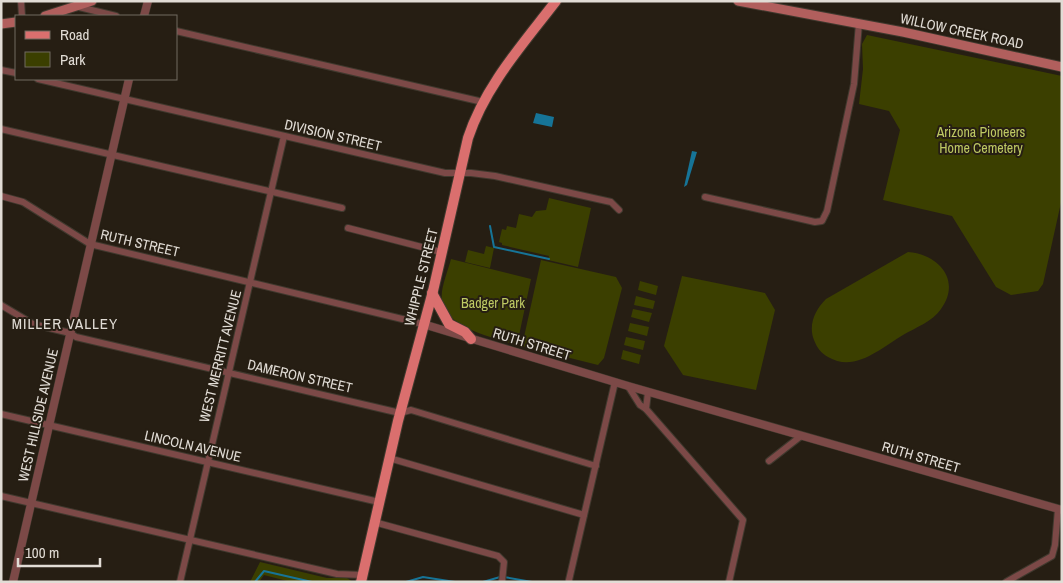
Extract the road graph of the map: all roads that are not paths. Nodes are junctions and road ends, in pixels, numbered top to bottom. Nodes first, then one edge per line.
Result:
1 (21, 1) edge
2 (92, 1) edge
3 (148, 1) edge
4 (738, 1) edge
5 (790, 1) edge
6 (555, 2) edge
7 (79, 7) junction
8 (788, 11) junction
9 (22, 15) edge
10 (49, 15) edge
11 (112, 15) edge
12 (144, 15) edge
13 (15, 22) edge
14 (859, 23) junction
15 (1, 24) edge
16 (178, 31) edge
17 (1062, 67) edge
18 (1, 70) edge
19 (15, 73) edge
20 (42, 80) edge
21 (129, 80) edge
22 (124, 100) junction
23 (483, 102) junction
24 (1, 129) edge
25 (284, 136) junction
26 (112, 155) junction
27 (459, 174) junction
28 (271, 191) junction
29 (1, 196) edge
30 (705, 197) dead end
31 (342, 208) dead end
32 (619, 210) dead end
33 (348, 228) dead end
34 (90, 244) junction
35 (441, 252) junction
36 (251, 282) junction
37 (432, 293) junction
38 (1, 305) edge
39 (423, 324) junction
40 (70, 333) junction
41 (471, 339) junction
42 (229, 372) junction
43 (615, 382) junction
44 (628, 386) junction
45 (648, 392) junction
46 (646, 409) junction
47 (400, 412) junction
48 (1, 414) edge
49 (49, 425) junction
50 (801, 436) junction
51 (389, 458) junction
52 (769, 462) dead end
53 (208, 463) junction
54 (596, 466) junction
55 (1, 496) edge
56 (379, 502) junction
57 (31, 503) junction
58 (1060, 509) edge
59 (584, 515) junction
60 (374, 522) junction
61 (188, 541) junction
62 (362, 578) edge
63 (569, 580) dead end
64 (13, 582) edge
65 (180, 582) edge
66 (502, 582) edge
67 (729, 582) edge
68 (1006, 582) edge

1 - 9 street
2 - 7 main road
3 - 12 street
4 - 8 main road, WILLOW CREEK ROAD
5 - 8 street
6 - 23 main road, WHIPPLE STREET
7 - 10 main road
7 - 11 street
8 - 14 main road, WILLOW CREEK ROAD
13 - 15 main road
14 - 17 main road, WILLOW CREEK ROAD
14 - 30 street
16 - 23 street
18 - 19 street
20 - 22 street, DIVISION STREET
21 - 22 street, WEST HILLSIDE AVENUE
22 - 25 street, DIVISION STREET
22 - 26 street, WEST HILLSIDE AVENUE
23 - 27 main road, WHIPPLE STREET
24 - 26 street
25 - 27 street, DIVISION STREET
25 - 28 street, WEST MERRITT AVENUE
26 - 28 street
26 - 34 street, WEST HILLSIDE AVENUE
27 - 32 street, DIVISION STREET
27 - 35 main road, WHIPPLE STREET
28 - 31 street
28 - 36 street, WEST MERRITT AVENUE
29 - 34 street, RUTH STREET
33 - 35 street
34 - 36 street, RUTH STREET
34 - 40 street, WEST HILLSIDE AVENUE
35 - 37 main road, WHIPPLE STREET
36 - 39 street, RUTH STREET
36 - 42 street, WEST MERRITT AVENUE
37 - 39 main road, WHIPPLE STREET
37 - 41 main road
38 - 40 street, DAMERON STREET
39 - 41 street, RUTH STREET
39 - 47 main road, WHIPPLE STREET
40 - 42 street, DAMERON STREET
40 - 49 street, WEST HILLSIDE AVENUE
41 - 43 street, RUTH STREET
42 - 47 street, DAMERON STREET
42 - 53 street, WEST MERRITT AVENUE
43 - 44 street, RUTH STREET
43 - 54 street
44 - 45 street, RUTH STREET
44 - 46 street
45 - 46 street
45 - 50 street, RUTH STREET
46 - 67 street
47 - 51 main road, WHIPPLE STREET
47 - 54 street, DAMERON STREET
48 - 49 street, LINCOLN AVENUE
49 - 53 street, LINCOLN AVENUE
49 - 57 street, WEST HILLSIDE AVENUE
50 - 52 street
50 - 58 street, RUTH STREET
51 - 56 main road, WHIPPLE STREET
51 - 59 street
53 - 56 street, LINCOLN AVENUE
53 - 61 street, WEST MERRITT AVENUE
54 - 59 street
55 - 57 street
56 - 60 main road, WHIPPLE STREET
57 - 61 street
57 - 64 street, WEST HILLSIDE AVENUE
58 - 68 street
59 - 63 street
60 - 62 main road, WHIPPLE STREET
60 - 66 street
61 - 62 street
61 - 65 street, WEST MERRITT AVENUE

